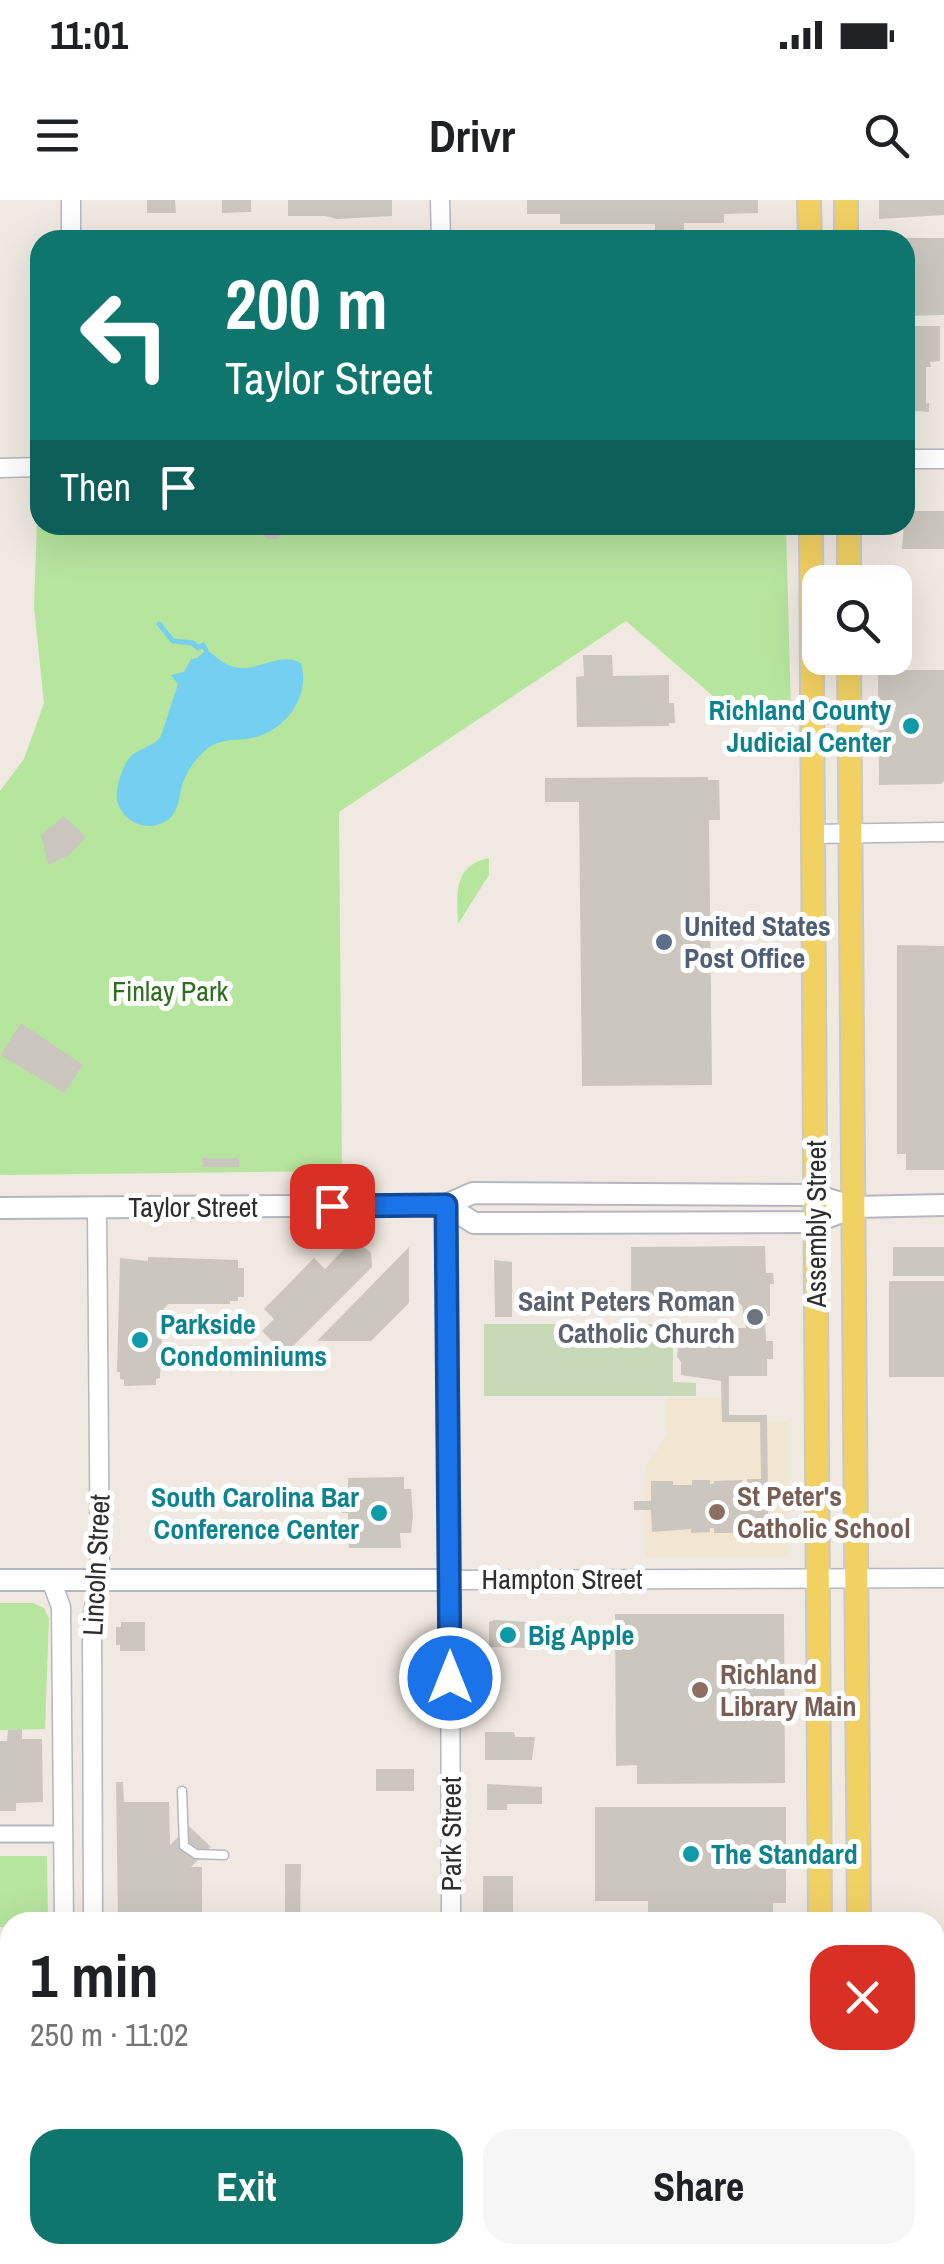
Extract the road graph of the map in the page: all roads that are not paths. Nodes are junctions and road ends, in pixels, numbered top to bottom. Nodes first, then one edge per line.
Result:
1 (71, 200) edge
2 (440, 200) edge
3 (809, 200) edge
4 (846, 200) edge
5 (71, 230) edge
6 (440, 230) edge
7 (810, 230) edge
8 (846, 230) edge
9 (915, 459) edge
10 (944, 459) edge
11 (30, 467) edge
12 (0, 468) edge
13 (811, 535) edge
14 (848, 535) edge
15 (849, 565) edge
16 (850, 675) edge
17 (944, 832) edge
18 (851, 833) junction
19 (813, 834) junction
20 (816, 1195) junction
21 (446, 1205) junction
22 (944, 1205) edge
23 (97, 1207) junction
24 (854, 1207) junction
25 (0, 1208) edge
26 (816, 1222) junction
27 (818, 1578) junction
28 (856, 1578) junction
29 (944, 1578) edge
30 (0, 1580) edge
31 (51, 1580) junction
32 (100, 1580) junction
33 (450, 1580) junction
34 (182, 1790) dead end
35 (0, 1834) edge
36 (63, 1834) junction
37 (224, 1855) dead end
38 (64, 1912) edge
39 (93, 1912) edge
40 (451, 1912) edge
41 (820, 1912) edge
42 (859, 1912) edge

1 - 5 street
2 - 6 street
3 - 7 main road
4 - 8 main road
9 - 10 street
11 - 12 street
13 - 19 main road, Assembly Street
14 - 15 main road
16 - 18 main road, Assembly Street
17 - 18 street
18 - 19 street
18 - 24 main road, Assembly Street
19 - 20 main road, Assembly Street
20 - 21 main road, Taylor Street
20 - 24 main road, Taylor Street
20 - 26 main road, Assembly Street
21 - 23 main road, Taylor Street
21 - 26 main road, Taylor Street
21 - 33 main road, Park Street
22 - 24 main road, Taylor Street
23 - 25 main road, Taylor Street
23 - 32 street, Lincoln Street
24 - 26 main road, Taylor Street
24 - 28 main road, Assembly Street
26 - 27 main road, Assembly Street
27 - 28 street, Hampton Street
27 - 33 street, Hampton Street
27 - 41 main road, Assembly Street
28 - 29 street, Hampton Street
28 - 42 main road, Assembly Street
30 - 31 main road, Hampton Street
31 - 32 main road, Hampton Street
31 - 36 street, Lincoln Street
32 - 33 main road, Hampton Street
32 - 39 street, Lincoln Street
33 - 40 street, Park Street
34 - 37 lane
35 - 36 street
36 - 38 street, Lincoln Street

